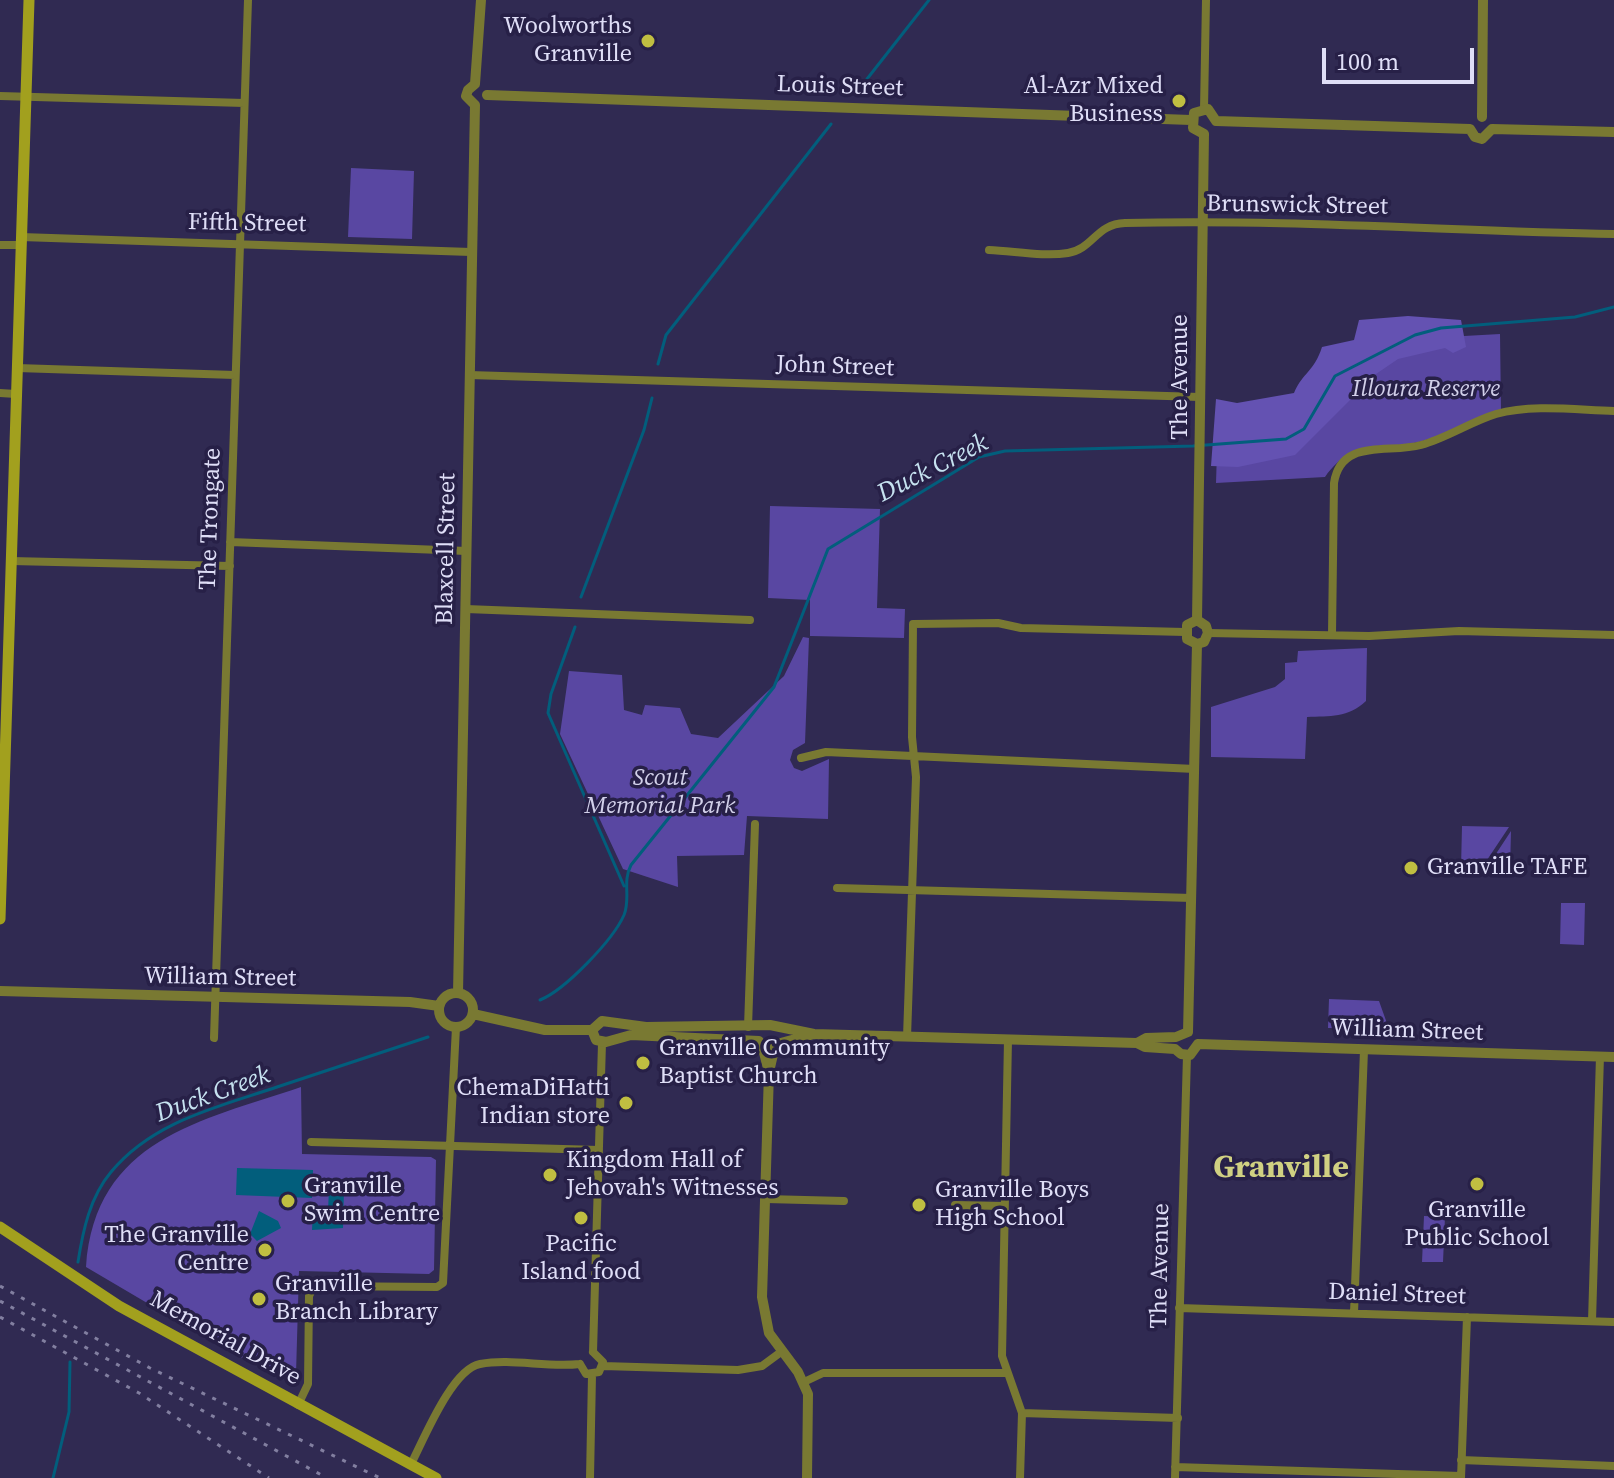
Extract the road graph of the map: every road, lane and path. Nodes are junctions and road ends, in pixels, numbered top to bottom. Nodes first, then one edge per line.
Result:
1 (29, 0) edge
2 (248, 0) edge
3 (481, 0) edge
4 (1206, 0) edge
5 (1483, 0) edge
6 (475, 84) junction
7 (487, 95) junction
8 (0, 96) edge
9 (26, 97) junction
10 (244, 103) junction
11 (475, 105) junction
12 (1204, 109) junction
13 (1482, 117) junction
14 (1191, 120) junction
15 (1216, 121) junction
16 (1470, 129) junction
17 (1492, 129) junction
18 (1614, 132) edge
19 (1204, 134) junction
20 (1202, 223) junction
21 (1614, 234) edge
22 (21, 241) junction
23 (0, 245) edge
24 (240, 245) junction
25 (989, 250) dead end
26 (471, 252) junction
27 (17, 368) junction
28 (235, 375) junction
29 (469, 375) junction
30 (0, 393) edge
31 (16, 394) junction
32 (1200, 397) junction
33 (1614, 411) edge
34 (230, 542) junction
35 (6, 543) edge
36 (467, 551) junction
37 (11, 561) junction
38 (230, 566) junction
39 (466, 609) junction
40 (750, 620) dead end
41 (1197, 620) junction
42 (1185, 632) junction
43 (1208, 633) junction
44 (1332, 634) junction
45 (1614, 635) edge
46 (1197, 644) junction
47 (4, 692) edge
48 (914, 756) junction
49 (801, 758) dead end
50 (1195, 769) junction
51 (755, 824) dead end
52 (1, 841) edge
53 (837, 888) dead end
54 (912, 889) junction
55 (1192, 898) junction
56 (0, 919) edge
57 (0, 991) edge
58 (458, 993) junction
59 (215, 999) junction
60 (439, 1006) junction
61 (473, 1014) junction
62 (609, 1022) junction
63 (456, 1027) junction
64 (748, 1027) junction
65 (762, 1028) junction
66 (777, 1028) junction
67 (592, 1030) junction
68 (1188, 1032) junction
69 (814, 1034) junction
70 (907, 1037) junction
71 (214, 1038) dead end
72 (1008, 1039) junction
73 (607, 1040) junction
74 (761, 1043) junction
75 (1176, 1043) junction
76 (1198, 1044) junction
77 (776, 1045) junction
78 (1364, 1050) junction
79 (1187, 1055) junction
80 (1600, 1056) junction
81 (1614, 1057) edge
82 (769, 1072) junction
83 (311, 1142) dead end
84 (450, 1146) junction
85 (599, 1150) junction
86 (766, 1199) junction
87 (844, 1201) dead end
88 (955, 1205) dead end
89 (1004, 1206) junction
90 (0, 1227) edge
91 (1179, 1308) junction
92 (1354, 1313) junction
93 (1467, 1317) junction
94 (1592, 1321) junction
95 (1614, 1322) edge
96 (593, 1352) junction
97 (781, 1352) junction
98 (580, 1364) junction
99 (603, 1366) junction
100 (1007, 1373) junction
101 (592, 1375) junction
102 (804, 1382) junction
103 (298, 1405) junction
104 (1022, 1413) junction
105 (1178, 1418) junction
106 (1461, 1460) junction
107 (411, 1464) junction
108 (1614, 1466) edge
109 (1175, 1467) junction
110 (1461, 1477) edge
111 (436, 1478) edge
112 (590, 1478) edge
113 (807, 1478) edge
114 (1020, 1478) edge
115 (1175, 1478) edge

1 - 9 main road
2 - 10 street, The Trongate
3 - 6 street
4 - 12 street
5 - 13 street
6 - 7 street
6 - 11 street
7 - 11 street
7 - 14 street, Louis Street
8 - 9 street
9 - 10 street
9 - 22 main road
10 - 24 street, The Trongate
11 - 26 street, Blaxcell Street
12 - 14 street
12 - 15 street
13 - 16 street
13 - 17 street
14 - 19 street
15 - 16 street
15 - 19 street
16 - 17 street
17 - 18 street
19 - 20 street, The Avenue
20 - 21 street, Brunswick Street
20 - 25 street, Brunswick Street
20 - 32 street, The Avenue
22 - 23 street, Fifth Street
22 - 24 street, Fifth Street
22 - 27 main road
24 - 26 street, Fifth Street
24 - 28 street, The Trongate
26 - 29 street, Blaxcell Street
27 - 28 street
27 - 31 main road
28 - 34 street, The Trongate
29 - 32 street, John Street
29 - 36 street, Blaxcell Street
30 - 31 street
31 - 35 main road
32 - 41 street, The Avenue
33 - 44 street
34 - 36 street
34 - 38 street, The Trongate
35 - 37 main road
36 - 39 street, Blaxcell Street
37 - 38 street
37 - 47 main road
38 - 59 street, The Trongate
39 - 40 street
39 - 58 street, Blaxcell Street
41 - 42 street
41 - 43 street
42 - 46 street
42 - 48 street
43 - 44 street
43 - 46 street
44 - 45 street
46 - 50 street
47 - 52 main road
48 - 49 street
48 - 50 street
48 - 54 street
50 - 55 street
51 - 64 street
52 - 56 main road
53 - 54 street
54 - 55 street
54 - 70 street
55 - 68 street
57 - 59 street, William Street
58 - 60 street
58 - 61 street
59 - 60 street, William Street
59 - 71 street, The Trongate
60 - 63 street
61 - 63 street
61 - 67 street
62 - 64 street
62 - 67 street
62 - 73 street
63 - 84 street
64 - 65 street
65 - 66 street
65 - 74 street
66 - 69 street
66 - 77 street
67 - 73 street
68 - 75 street
68 - 76 street
69 - 70 street
69 - 77 street
70 - 72 street
72 - 75 street
72 - 89 street
73 - 74 street
73 - 85 street
74 - 77 street
74 - 82 street
75 - 79 street
76 - 78 street, William Street
76 - 79 street
77 - 82 street
78 - 80 street, William Street
78 - 92 street
79 - 91 street, The Avenue
80 - 81 street, William Street
80 - 94 street
82 - 86 street
83 - 84 street
84 - 85 street
84 - 103 street
85 - 96 street
86 - 87 street
86 - 97 street
88 - 89 street
89 - 100 street
90 - 103 main road, Memorial Drive
91 - 92 street, Daniel Street
91 - 105 street, The Avenue
92 - 93 street, Daniel Street
93 - 94 street, Daniel Street
93 - 106 street
94 - 95 street, Daniel Street
96 - 98 street
96 - 99 street
97 - 99 street
97 - 102 street
98 - 101 street
98 - 107 street
99 - 101 street
100 - 102 street
100 - 104 street
101 - 112 street
102 - 113 street
103 - 107 main road, Memorial Drive
104 - 105 street
104 - 114 street
105 - 109 street, The Avenue
106 - 108 street
106 - 110 street
107 - 111 main road, Memorial Drive
109 - 110 street
109 - 115 street, The Avenue

